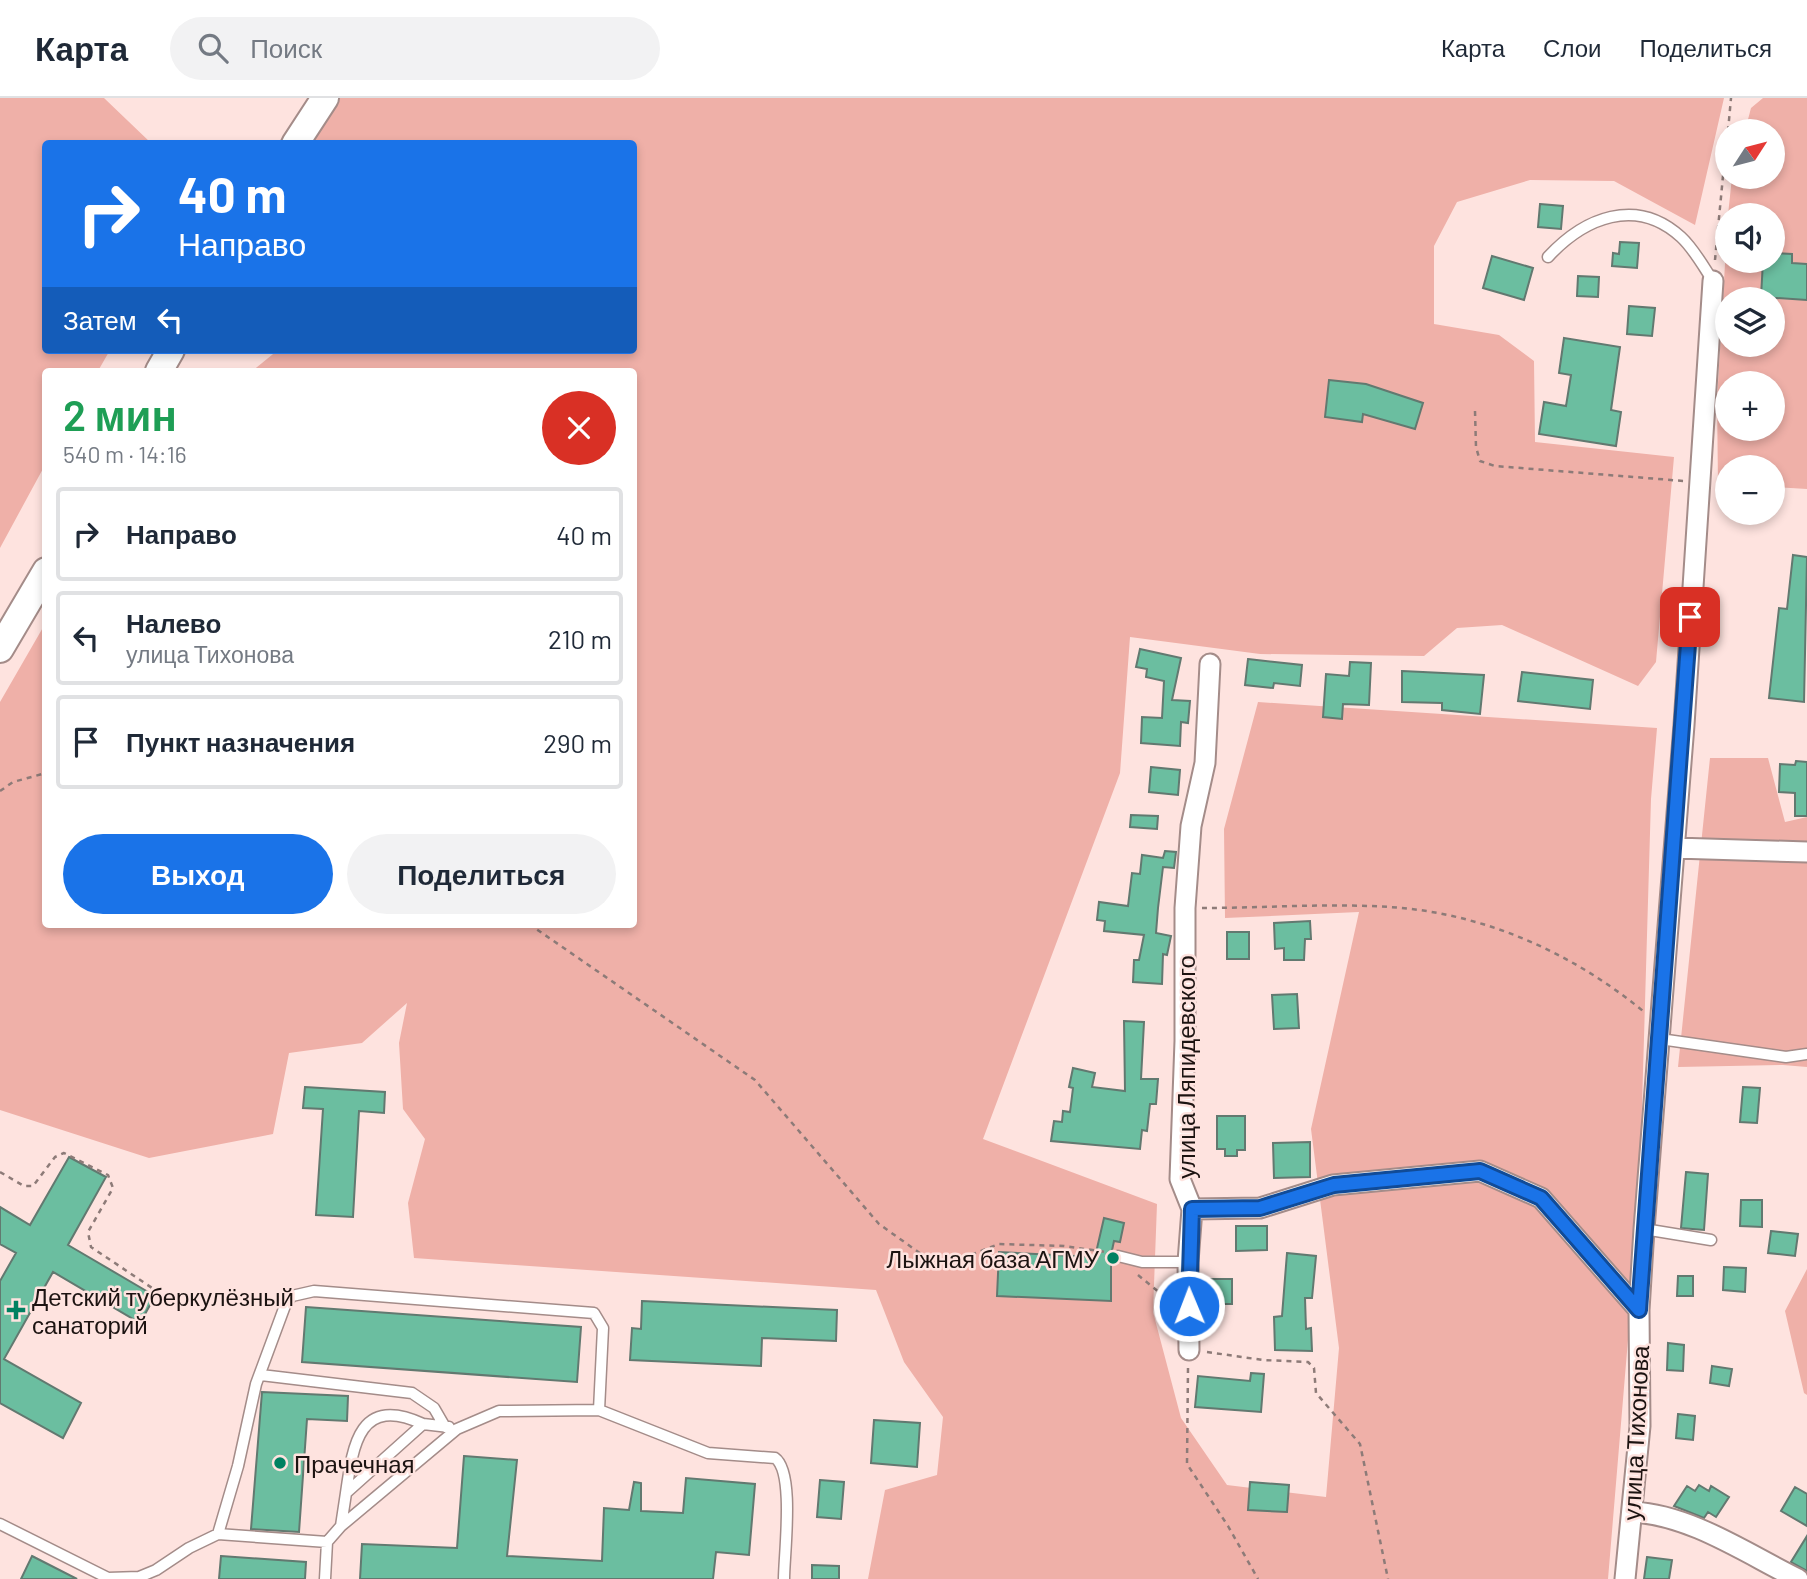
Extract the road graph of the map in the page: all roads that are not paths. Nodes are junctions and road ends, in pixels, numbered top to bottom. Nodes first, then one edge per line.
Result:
1 (326, 98) edge
2 (298, 140) edge
3 (1548, 257) dead end
4 (1713, 281) joint
5 (42, 578) edge
6 (0, 649) edge
7 (1210, 664) dead end
8 (1675, 848) junction
9 (1807, 852) edge
10 (1660, 1034) junction
11 (1807, 1054) edge
12 (1192, 1209) junction
13 (1644, 1229) junction
14 (1711, 1240) dead end
15 (1118, 1256) road end
16 (1188, 1262) junction
17 (1639, 1310) junction
18 (1189, 1350) road end
19 (261, 1375) junction
20 (599, 1410) junction
21 (424, 1424) junction
22 (444, 1427) junction
23 (457, 1429) junction
24 (346, 1493) junction
25 (1633, 1511) junction
26 (0, 1524) edge
27 (341, 1526) junction
28 (218, 1534) junction
29 (327, 1542) junction
30 (109, 1579) edge
31 (325, 1579) edge
32 (784, 1579) edge
33 (1625, 1579) edge
34 (1798, 1579) edge

1 - 2 street
3 - 4 lane
4 - 8 street, улица Тихонова
5 - 6 street
7 - 12 street, улица Ляпидевского
8 - 9 street
8 - 10 street, улица Тихонова
10 - 11 lane
10 - 13 street, улица Тихонова
12 - 16 street, улица Ляпидевского
12 - 17 street
13 - 14 lane
13 - 17 street, улица Тихонова
15 - 16 lane
16 - 18 street, улица Ляпидевского
17 - 25 street, улица Тихонова
19 - 20 lane
19 - 22 lane
19 - 28 lane
20 - 23 lane
20 - 32 lane
21 - 22 lane
21 - 24 lane
21 - 24 lane
22 - 23 lane
23 - 27 lane
24 - 27 lane
25 - 33 street, улица Тихонова
25 - 34 street
26 - 30 lane
27 - 29 lane
28 - 29 lane
28 - 30 lane
29 - 31 lane

